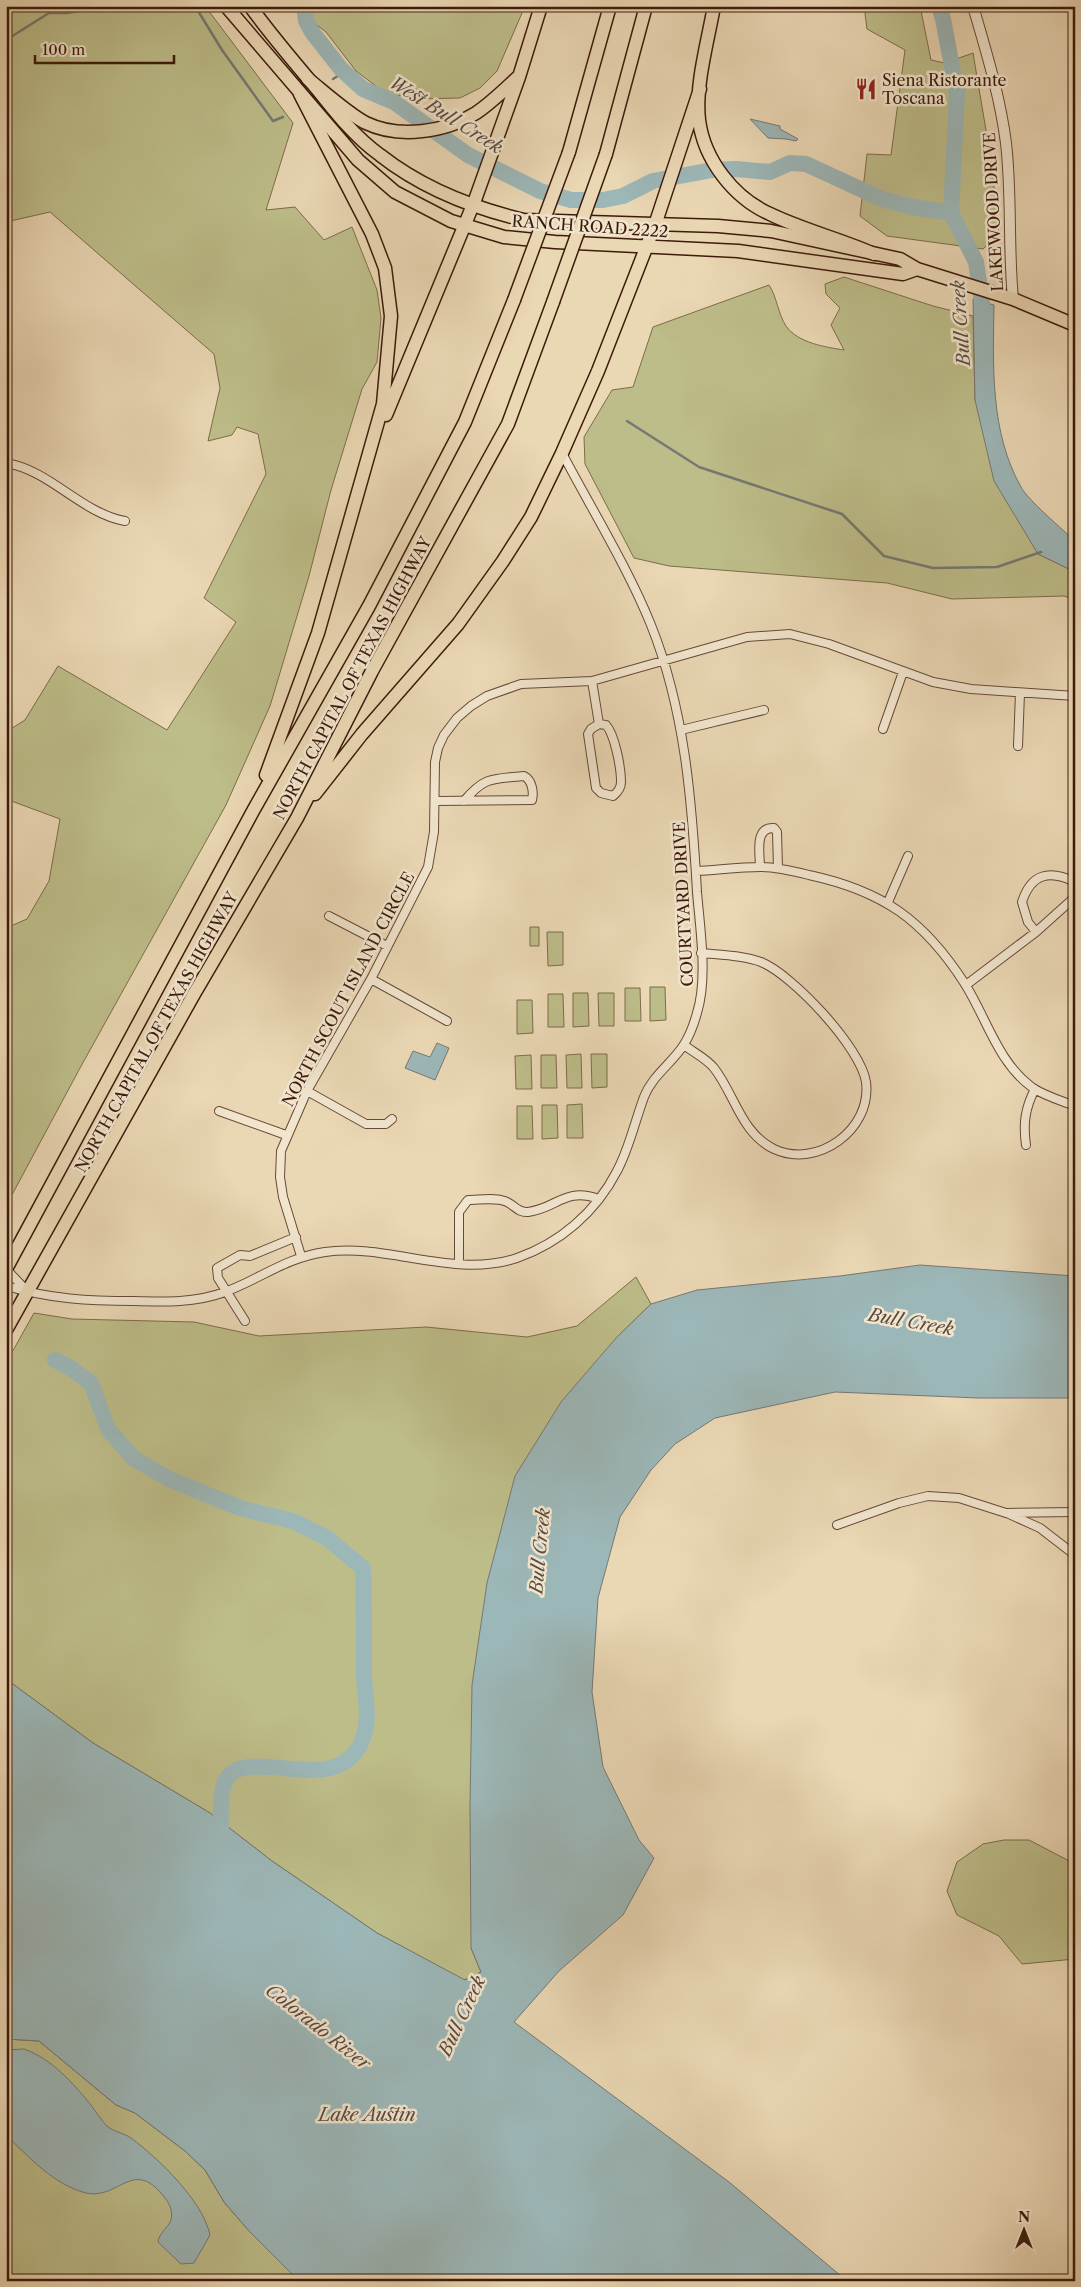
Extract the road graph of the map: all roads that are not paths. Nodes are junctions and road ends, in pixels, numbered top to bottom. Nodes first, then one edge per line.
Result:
1 (226, 6) edge
2 (250, 6) edge
3 (541, 6) edge
4 (610, 6) edge
5 (646, 6) edge
6 (714, 6) edge
7 (973, 6) edge
8 (519, 77) junction
9 (308, 79) junction
10 (700, 89) junction
11 (300, 94) junction
12 (474, 202) junction
13 (655, 224) junction
14 (464, 226) junction
15 (646, 247) junction
16 (874, 254) junction
17 (917, 270) junction
18 (1012, 299) junction
19 (1075, 325) edge
20 (562, 453) junction
21 (6, 463) edge
22 (364, 469) junction
23 (125, 521) dead end
24 (663, 661) junction
25 (902, 672) junction
26 (592, 680) junction
27 (1020, 693) junction
28 (1075, 696) edge
29 (764, 710) dead end
30 (599, 724) junction
31 (883, 729) dead end
32 (681, 730) junction
33 (1018, 746) dead end
34 (435, 801) junction
35 (464, 801) junction
36 (253, 811) junction
37 (297, 818) junction
38 (908, 856) dead end
39 (760, 867) junction
40 (778, 868) junction
41 (696, 871) junction
42 (1075, 882) edge
43 (1075, 898) edge
44 (888, 902) junction
45 (330, 916) dead end
46 (1036, 932) junction
47 (388, 946) junction
48 (701, 953) junction
49 (371, 978) junction
50 (966, 985) junction
51 (448, 1021) dead end
52 (684, 1045) junction
53 (1035, 1089) junction
54 (307, 1090) junction
55 (1075, 1106) edge
56 (218, 1111) dead end
57 (392, 1119) dead end
58 (286, 1135) junction
59 (1026, 1145) dead end
60 (599, 1199) junction
61 (296, 1238) junction
62 (301, 1256) junction
63 (459, 1264) junction
64 (6, 1269) edge
65 (6, 1286) edge
66 (227, 1291) junction
67 (28, 1292) junction
68 (245, 1321) dead end
69 (6, 1330) edge
70 (1075, 1512) edge
71 (1006, 1513) junction
72 (837, 1525) dead end
73 (1075, 1556) edge

1 - 11 main road, RANCH ROAD 2222
2 - 9 main road
3 - 8 main road
4 - 36 main road, NORTH CAPITAL OF TEXAS HIGHWAY, bridge
5 - 37 main road, NORTH CAPITAL OF TEXAS HIGHWAY, bridge
6 - 10 main road
7 - 18 street, LAKEWOOD DRIVE
8 - 9 main road
8 - 12 main road
9 - 12 main road, RANCH ROAD 2222
10 - 13 main road
10 - 16 main road
11 - 14 main road, RANCH ROAD 2222
11 - 22 main road
12 - 13 main road, RANCH ROAD 2222
12 - 14 main road
13 - 15 main road
13 - 16 main road, RANCH ROAD 2222
14 - 15 main road, RANCH ROAD 2222
14 - 22 main road
15 - 17 main road, RANCH ROAD 2222
15 - 20 main road
16 - 17 main road, RANCH ROAD 2222
17 - 18 main road, RANCH ROAD 2222
18 - 19 main road, RANCH ROAD 2222
20 - 24 street, COURTYARD DRIVE
20 - 37 main road
21 - 23 street
22 - 36 main road
24 - 25 street, NORTH SCOUT ISLAND CIRCLE
24 - 26 street, NORTH SCOUT ISLAND CIRCLE
24 - 32 street, COURTYARD DRIVE
25 - 27 street, NORTH SCOUT ISLAND CIRCLE
25 - 31 street
26 - 30 street
26 - 34 street, NORTH SCOUT ISLAND CIRCLE
27 - 28 street, NORTH SCOUT ISLAND CIRCLE
27 - 33 street
29 - 32 street
30 - 30 street
32 - 41 street, COURTYARD DRIVE
34 - 35 street
34 - 47 street, NORTH SCOUT ISLAND CIRCLE
35 - 35 street
36 - 64 main road, NORTH CAPITAL OF TEXAS HIGHWAY
37 - 67 main road, NORTH CAPITAL OF TEXAS HIGHWAY
38 - 44 street
39 - 40 street
39 - 40 street
39 - 41 street
40 - 44 street
41 - 48 street, COURTYARD DRIVE
42 - 46 street
43 - 46 street
44 - 50 street
45 - 47 street
46 - 50 street
47 - 49 street, NORTH SCOUT ISLAND CIRCLE
48 - 52 street, COURTYARD DRIVE
48 - 52 street
49 - 51 street
49 - 54 street, NORTH SCOUT ISLAND CIRCLE
50 - 53 street
52 - 60 street, COURTYARD DRIVE
53 - 55 street
53 - 59 street
54 - 57 street
54 - 58 street, NORTH SCOUT ISLAND CIRCLE
56 - 58 street
58 - 61 street, NORTH SCOUT ISLAND CIRCLE
60 - 63 street, COURTYARD DRIVE
60 - 63 street
61 - 62 street, NORTH SCOUT ISLAND CIRCLE
61 - 66 street
62 - 63 street, COURTYARD DRIVE
62 - 66 street, COURTYARD DRIVE
64 - 67 street
65 - 67 street, COURTYARD DRIVE
66 - 67 street, COURTYARD DRIVE
66 - 68 street
67 - 69 main road, NORTH CAPITAL OF TEXAS HIGHWAY
70 - 71 street
71 - 72 street
71 - 73 street

